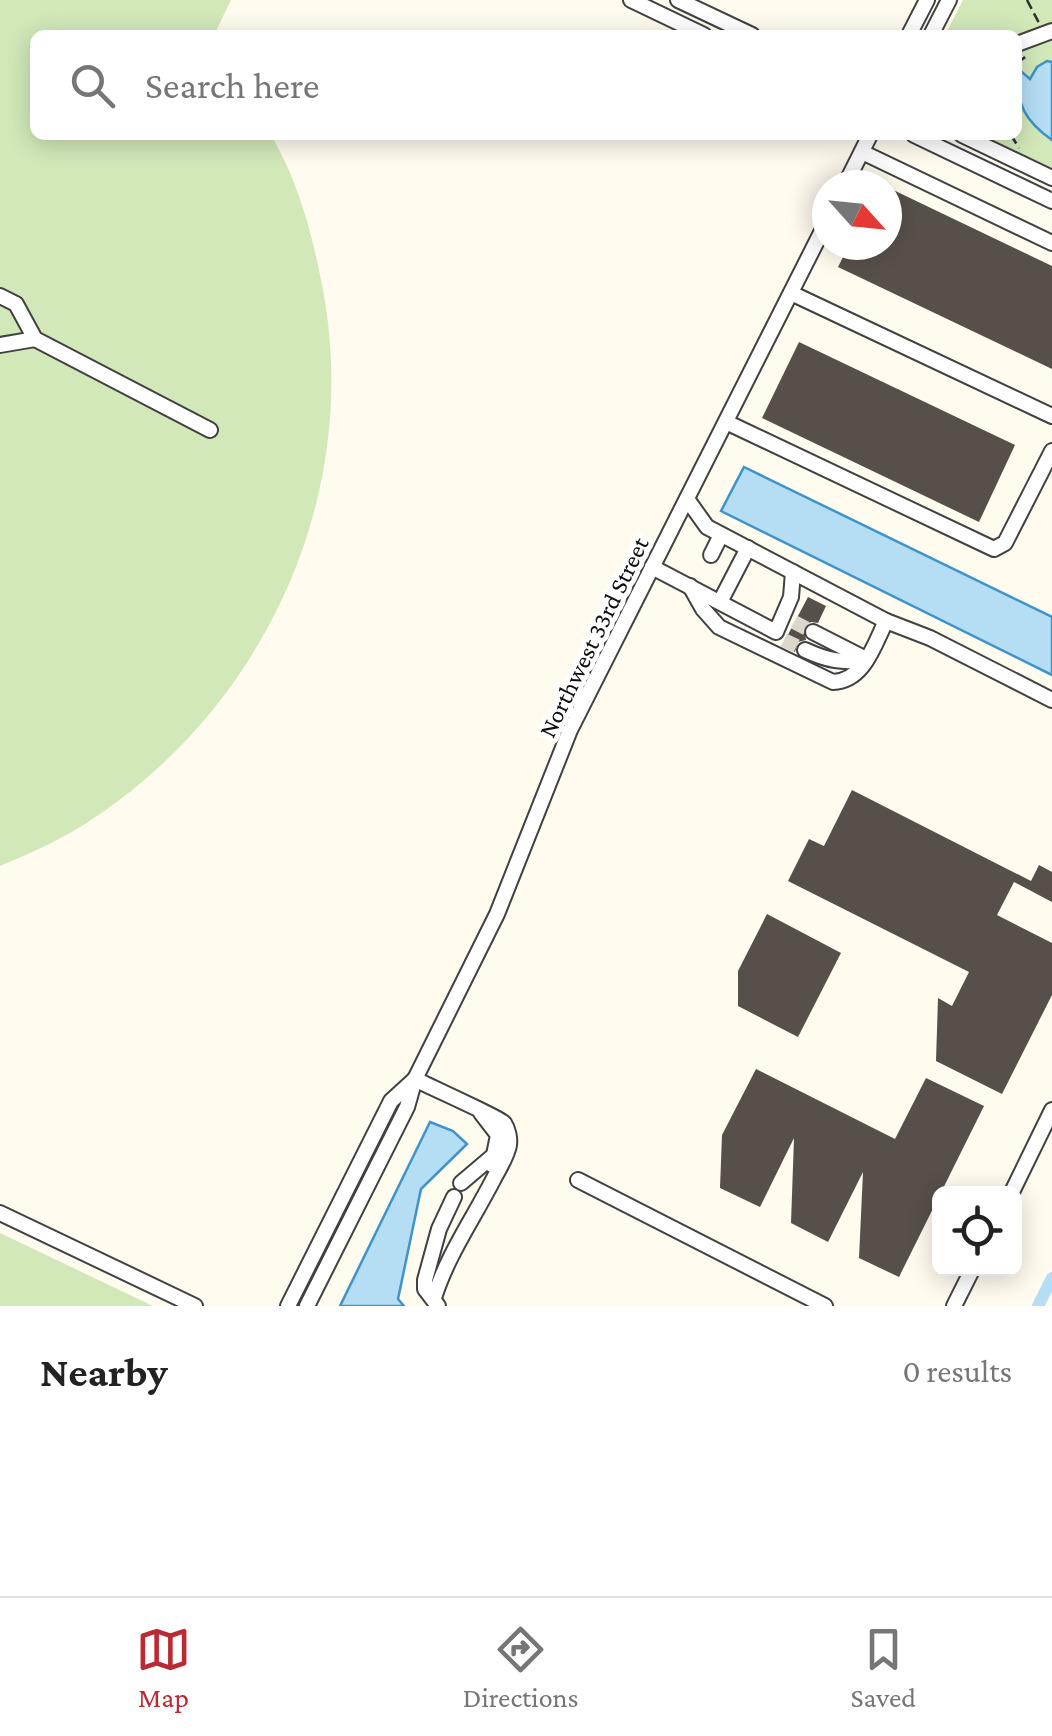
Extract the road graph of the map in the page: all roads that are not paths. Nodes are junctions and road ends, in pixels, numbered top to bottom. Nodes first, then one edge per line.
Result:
1 (631, 0) edge
2 (678, 0) edge
3 (926, 0) edge
4 (949, 0) edge
5 (694, 30) edge
6 (741, 30) edge
7 (911, 30) edge
8 (934, 30) edge
9 (1047, 30) edge
10 (1022, 44) edge
11 (868, 140) edge
12 (924, 140) edge
13 (972, 140) edge
14 (862, 152) junction
15 (853, 170) edge
16 (1052, 178) edge
17 (1052, 201) edge
18 (1052, 243) edge
19 (812, 251) edge
20 (791, 293) junction
21 (0, 296) edge
22 (35, 339) junction
23 (0, 344) edge
24 (1052, 416) edge
25 (726, 422) junction
26 (210, 430) dead end
27 (1052, 450) edge
28 (687, 499) junction
29 (720, 535) junction
30 (748, 548) junction
31 (711, 554) dead end
32 (652, 567) junction
33 (792, 572) junction
34 (690, 586) junction
35 (720, 602) junction
36 (886, 622) junction
37 (814, 632) tunnel mouth
38 (778, 636) junction
39 (804, 650) tunnel mouth
40 (767, 651) junction
41 (867, 659) junction
42 (1052, 700) edge
43 (415, 1079) junction
44 (1052, 1110) edge
45 (482, 1113) junction
46 (497, 1151) junction
47 (578, 1180) dead end
48 (1014, 1186) edge
49 (0, 1213) edge
50 (439, 1228) junction
51 (460, 1239) junction
52 (969, 1276) edge
53 (436, 1302) edge
54 (816, 1304) edge
55 (195, 1306) edge
56 (288, 1306) edge
57 (307, 1306) edge
58 (954, 1306) edge

1 - 5 street
2 - 6 street
3 - 7 street
4 - 8 street
9 - 10 street
11 - 14 street
12 - 17 street
13 - 16 street
14 - 15 street
14 - 18 street
19 - 20 street, Northwest 33rd Street
20 - 24 street
20 - 25 street, Northwest 33rd Street
21 - 22 street
22 - 23 street
22 - 26 street
25 - 27 street
25 - 28 street, Northwest 33rd Street
28 - 29 street
28 - 32 street, Northwest 33rd Street
29 - 30 street
29 - 31 street
30 - 33 street
30 - 35 street
32 - 34 street
32 - 43 street, Northwest 33rd Street
33 - 36 street
33 - 38 street
34 - 35 street
34 - 40 street
35 - 38 street
36 - 41 street
36 - 42 street
37 - 41 street
38 - 40 street
39 - 41 street
40 - 41 street
43 - 45 street
43 - 56 street, Northwest 33rd Street
43 - 57 street, Northwest 33rd Street
44 - 48 street
45 - 46 street
45 - 51 street
46 - 50 street
46 - 51 street
47 - 54 street
49 - 55 street
50 - 51 street
50 - 53 street
51 - 53 street
52 - 58 street

